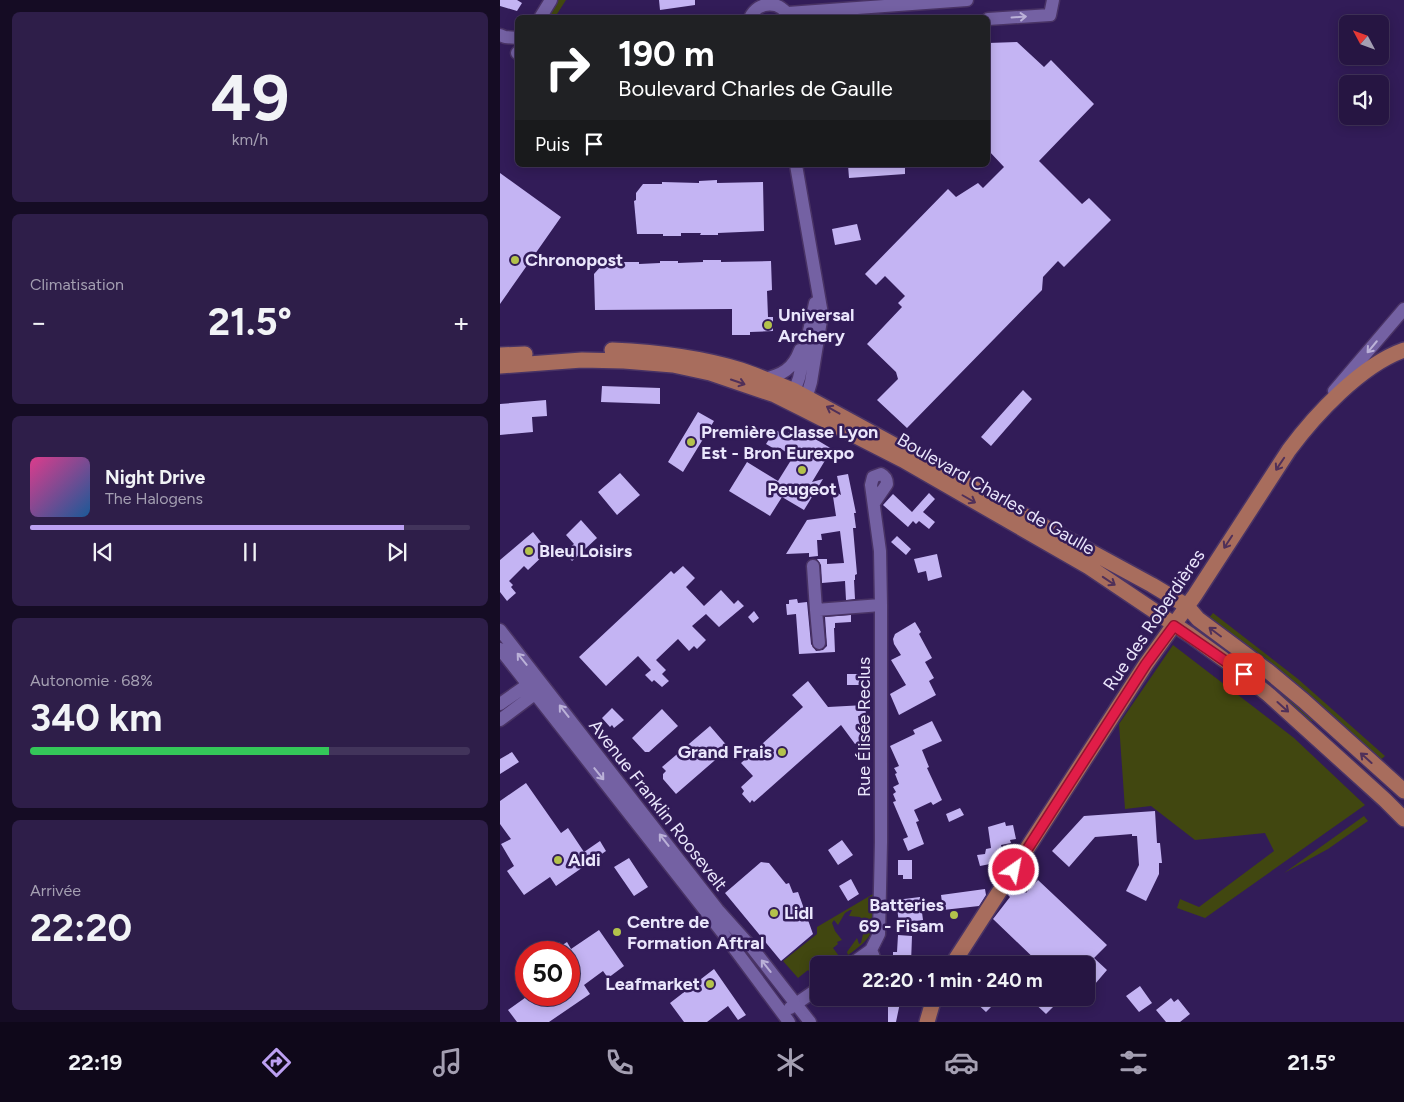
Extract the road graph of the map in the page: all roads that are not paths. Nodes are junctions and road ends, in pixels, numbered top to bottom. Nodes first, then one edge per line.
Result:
1 (552, 0) edge
2 (967, 0) edge
3 (1053, 0) edge
4 (766, 1) edge
5 (542, 15) edge
6 (752, 15) edge
7 (789, 15) edge
8 (990, 20) edge
9 (500, 35) edge
10 (515, 38) edge
11 (796, 167) edge
12 (817, 277) junction
13 (1404, 309) edge
14 (815, 310) junction
15 (1404, 350) edge
16 (500, 355) edge
17 (500, 366) edge
18 (764, 379) junction
19 (799, 400) junction
20 (1306, 428) junction
21 (874, 503) dead end
22 (813, 566) dead end
23 (881, 604) junction
24 (1187, 606) junction
25 (816, 610) junction
26 (1174, 626) junction
27 (500, 630) edge
28 (819, 643) dead end
29 (500, 649) edge
30 (536, 686) junction
31 (500, 704) edge
32 (500, 720) edge
33 (1404, 790) edge
34 (1385, 800) junction
35 (1404, 819) edge
36 (670, 866) junction
37 (691, 876) junction
38 (871, 950) junction
39 (863, 956) edge
40 (874, 956) edge
41 (958, 956) edge
42 (810, 994) edge
43 (796, 1004) junction
44 (932, 1006) edge
45 (940, 1006) edge
46 (786, 1018) edge
47 (810, 1022) edge
48 (927, 1022) edge
49 (936, 1022) edge

1 - 5 street
2 - 7 street
8 -> 3 street
4 - 6 street
4 - 7 street
9 - 10 street
11 - 12 street
12 - 14 street
12 - 19 street
13 -> 20 street, Rue des Roberdières
14 - 18 street
14 - 19 street
15 - 20 main road
16 - 18 main road, Boulevard Charles de Gaulle
17 -> 19 main road, Boulevard Charles de Gaulle
18 - 19 main road, Boulevard Charles de Gaulle
24 -> 19 main road
19 -> 26 main road, Boulevard Charles de Gaulle
20 -> 24 main road, Rue des Roberdières
21 - 23 street, Rue Élisée Reclus
22 - 25 street
23 - 25 street
23 - 38 street, Rue Élisée Reclus
24 - 26 main road, Rue des Roberdières
33 -> 24 main road
25 - 28 street
26 -> 34 main road, Boulevard Charles de Gaulle
26 - 41 main road, Rue des Roberdières
30 -> 27 street, Avenue Franklin Roosevelt
29 - 30 street, Avenue Franklin Roosevelt
30 - 31 street
30 - 32 street
30 -> 36 street, Avenue Franklin Roosevelt
37 -> 30 street, Avenue Franklin Roosevelt
33 - 34 main road
34 - 35 main road, Boulevard Charles de Gaulle
36 - 37 street
36 - 46 street, Avenue Franklin Roosevelt
43 -> 37 street, Avenue Franklin Roosevelt
38 - 39 street
38 - 40 street
42 - 43 street
43 - 46 street
43 - 47 street, Avenue Franklin Roosevelt
44 - 48 main road
45 - 49 main road

